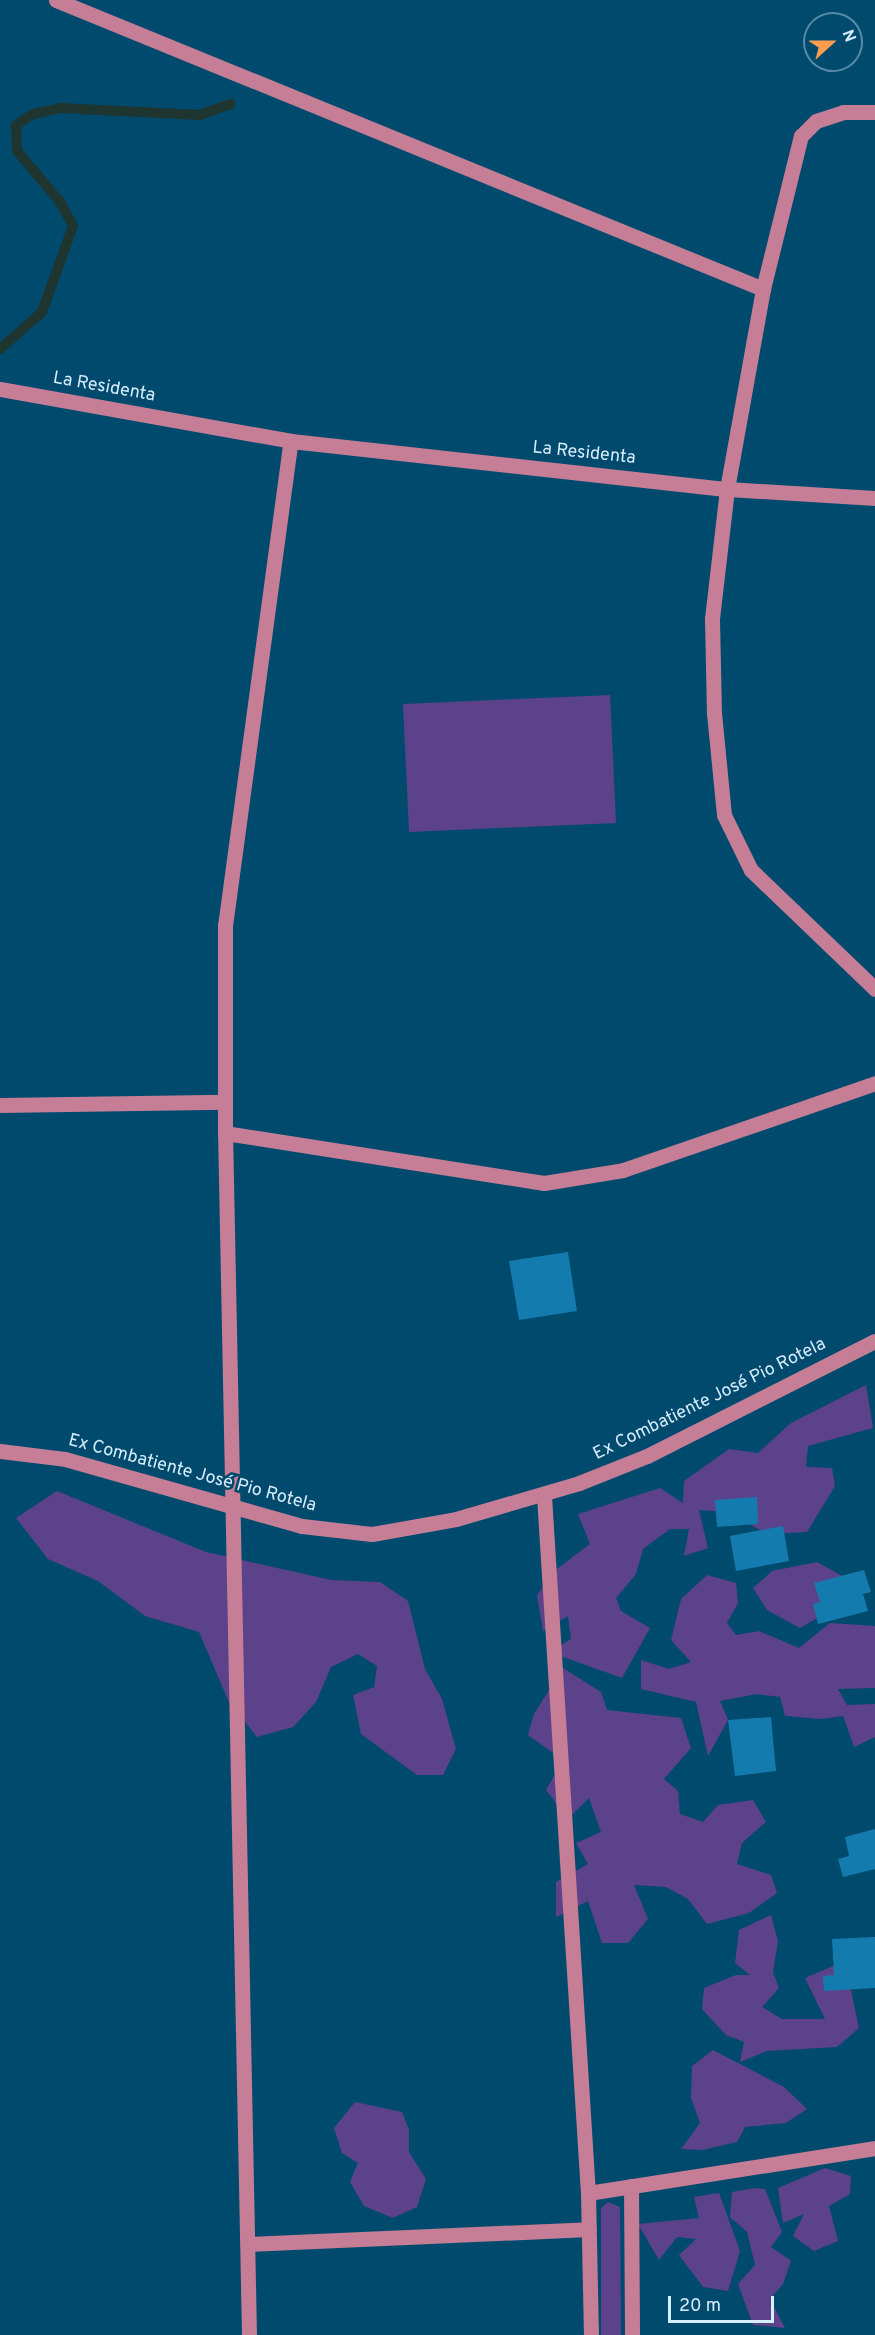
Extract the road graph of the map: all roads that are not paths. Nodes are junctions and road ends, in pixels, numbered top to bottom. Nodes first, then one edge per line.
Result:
1 (56, 0) edge
2 (875, 112) edge
3 (763, 289) junction
4 (0, 389) edge
5 (291, 441) junction
6 (727, 489) junction
7 (875, 498) edge
8 (875, 989) edge
9 (875, 1083) edge
10 (225, 1102) junction
11 (0, 1105) edge
12 (225, 1133) junction
13 (875, 1341) edge
14 (0, 1451) edge
15 (544, 1496) junction
16 (235, 1509) junction
17 (875, 2148) edge
18 (631, 2186) junction
19 (588, 2193) junction
20 (589, 2229) junction
21 (248, 2244) junction
22 (249, 2335) edge
23 (591, 2335) edge
24 (632, 2335) edge

1 - 3 street
2 - 3 street
3 - 6 street
4 - 5 street, La Residenta
5 - 6 street, La Residenta
5 - 10 street
6 - 7 street, La Residenta
6 - 8 street
9 - 12 street
10 - 11 street
10 - 12 street
12 - 16 street
13 - 15 street, Ex Combatiente José Pio Rotela
14 - 16 street, Ex Combatiente José Pio Rotela
15 - 16 street, Ex Combatiente José Pio Rotela
15 - 19 street
16 - 21 street
17 - 18 street
18 - 19 street
18 - 24 street
19 - 20 street
20 - 21 street
20 - 23 street
21 - 22 street

